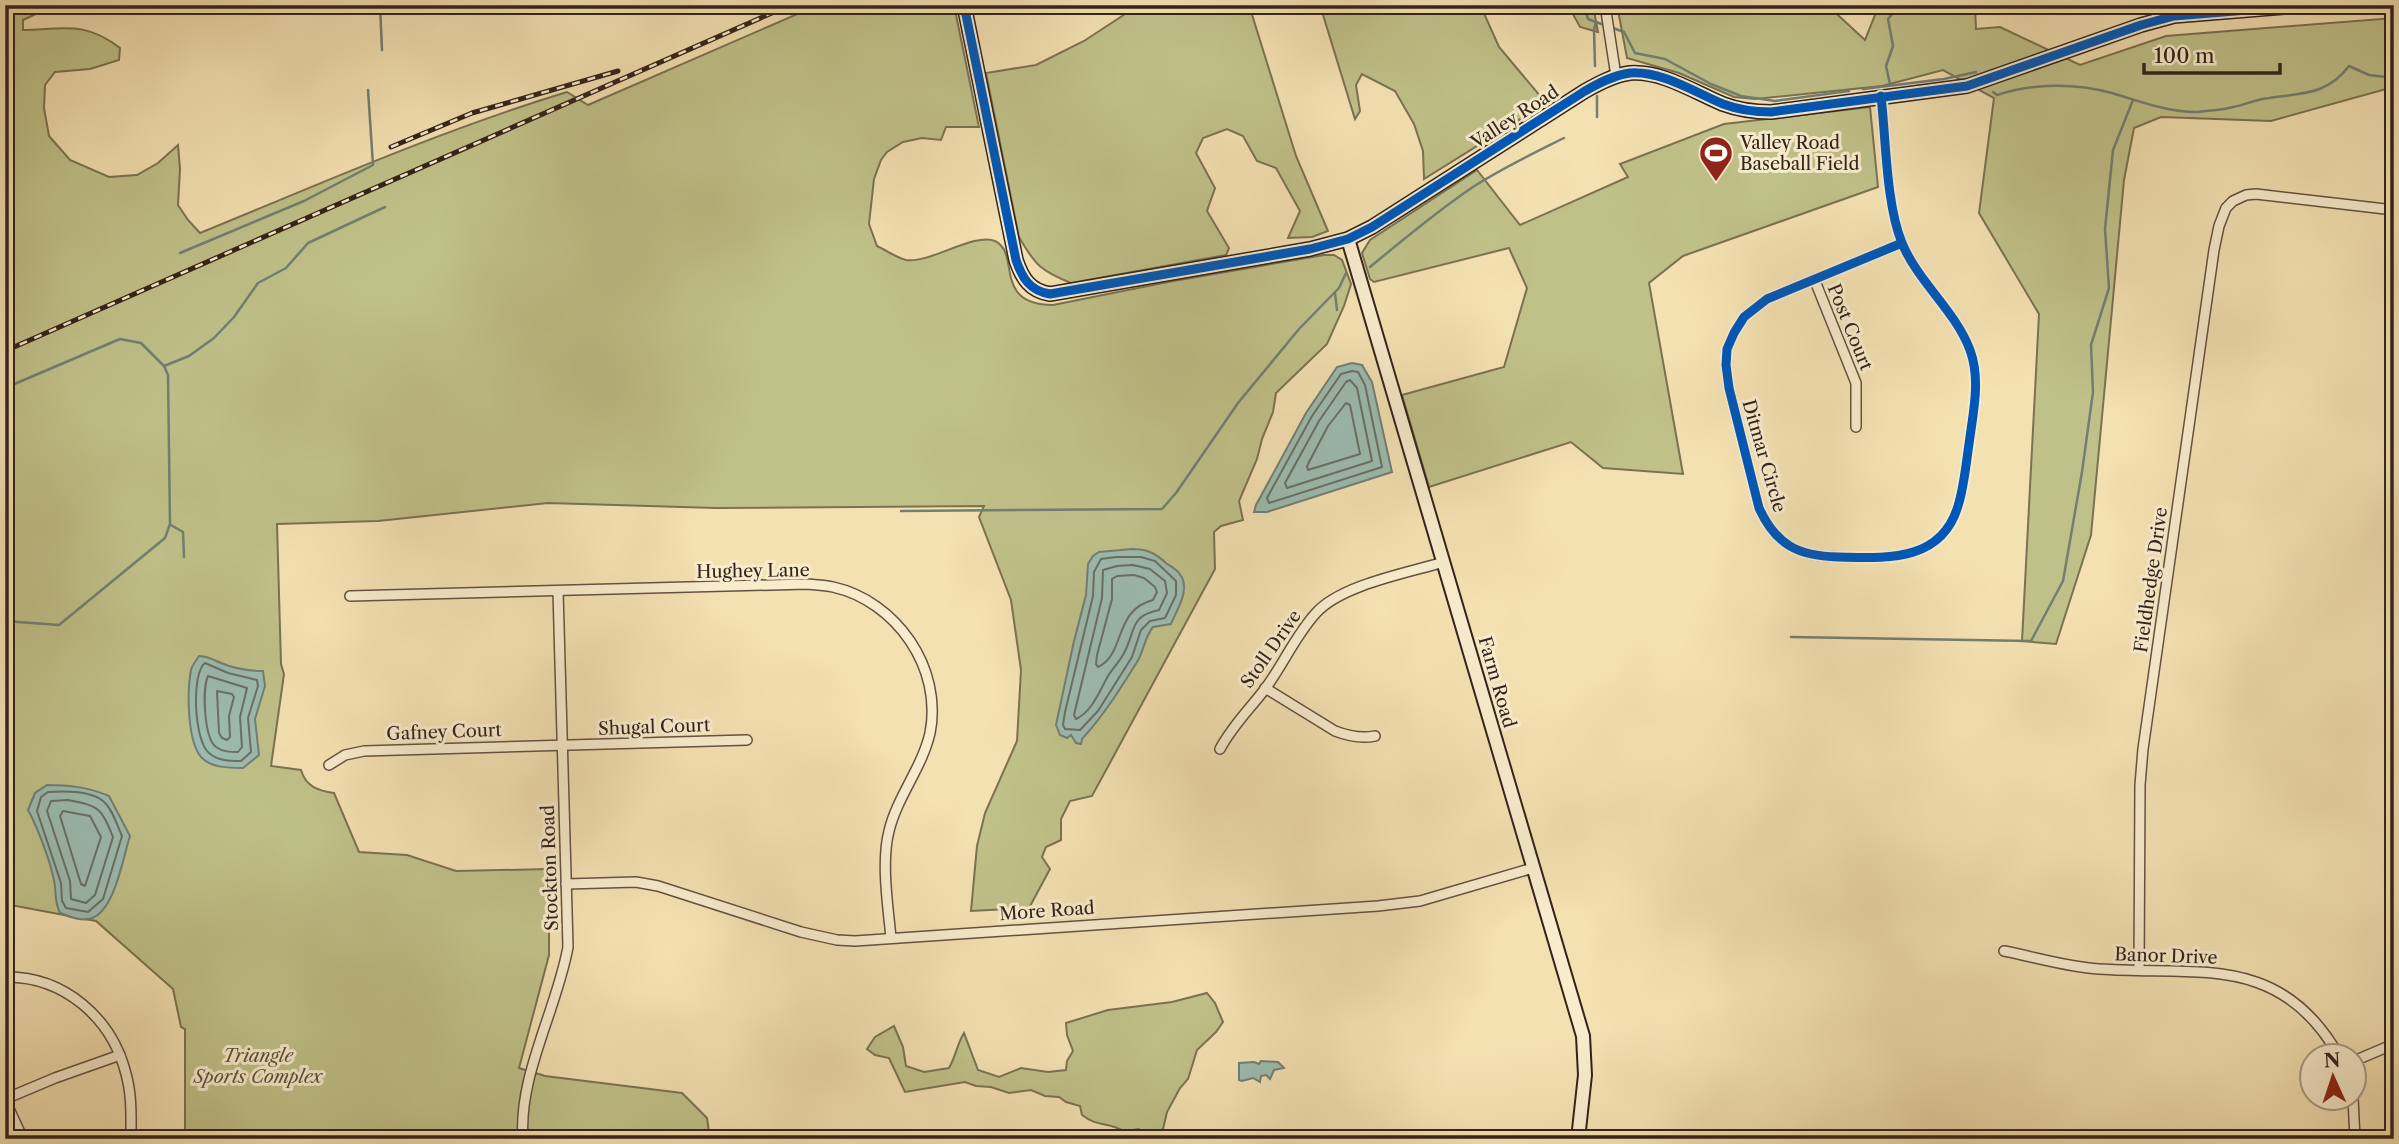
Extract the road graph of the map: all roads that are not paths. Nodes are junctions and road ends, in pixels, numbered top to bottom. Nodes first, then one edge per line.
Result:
1 (964, 5) edge
2 (1605, 5) edge
3 (2309, 5) edge
4 (1616, 76) junction
5 (1881, 96) junction
6 (2394, 210) edge
7 (1348, 239) junction
8 (1902, 243) junction
9 (1815, 281) junction
10 (1856, 426) dead end
11 (1444, 562) junction
12 (558, 591) junction
13 (350, 596) dead end
14 (1265, 688) junction
15 (1375, 736) dead end
16 (747, 740) dead end
17 (562, 745) junction
18 (1220, 749) dead end
19 (329, 765) dead end
20 (1533, 868) junction
21 (566, 884) junction
22 (891, 938) junction
23 (2004, 951) dead end
24 (2139, 970) junction
25 (5, 977) edge
26 (2330, 1042) edge
27 (2394, 1044) edge
28 (120, 1055) junction
29 (2368, 1055) edge
30 (5, 1100) edge
31 (2354, 1112) edge
32 (23, 1139) edge
33 (131, 1139) edge
34 (523, 1139) edge
35 (1578, 1139) edge
36 (2355, 1139) edge

1 - 7 street, Valley Road
2 - 4 street
3 - 5 street, Valley Road
4 - 5 street, Valley Road
4 - 7 street, Valley Road
5 - 8 street, Ditmar Circle
6 - 24 street, Fieldhedge Drive
7 - 11 street, Farm Road
8 - 9 street, Ditmar Circle
8 - 9 street, Ditmar Circle
9 - 10 street, Post Court
11 - 14 street, Stoll Drive
11 - 20 street, Farm Road
12 - 13 street, Hughey Lane
12 - 17 street, Stockton Road
12 - 22 street, Hughey Lane
14 - 15 street
14 - 18 street, Stoll Drive
16 - 17 street, Shugal Court
17 - 19 street, Gafney Court
17 - 21 street, Stockton Road
20 - 22 street, More Road
20 - 35 street, Farm Road
21 - 22 street, More Road
21 - 34 street, Stockton Road
23 - 24 street, Banor Drive
24 - 26 street, Banor Drive
25 - 28 street
27 - 29 street
28 - 30 street
28 - 33 street
30 - 32 street
31 - 36 street

